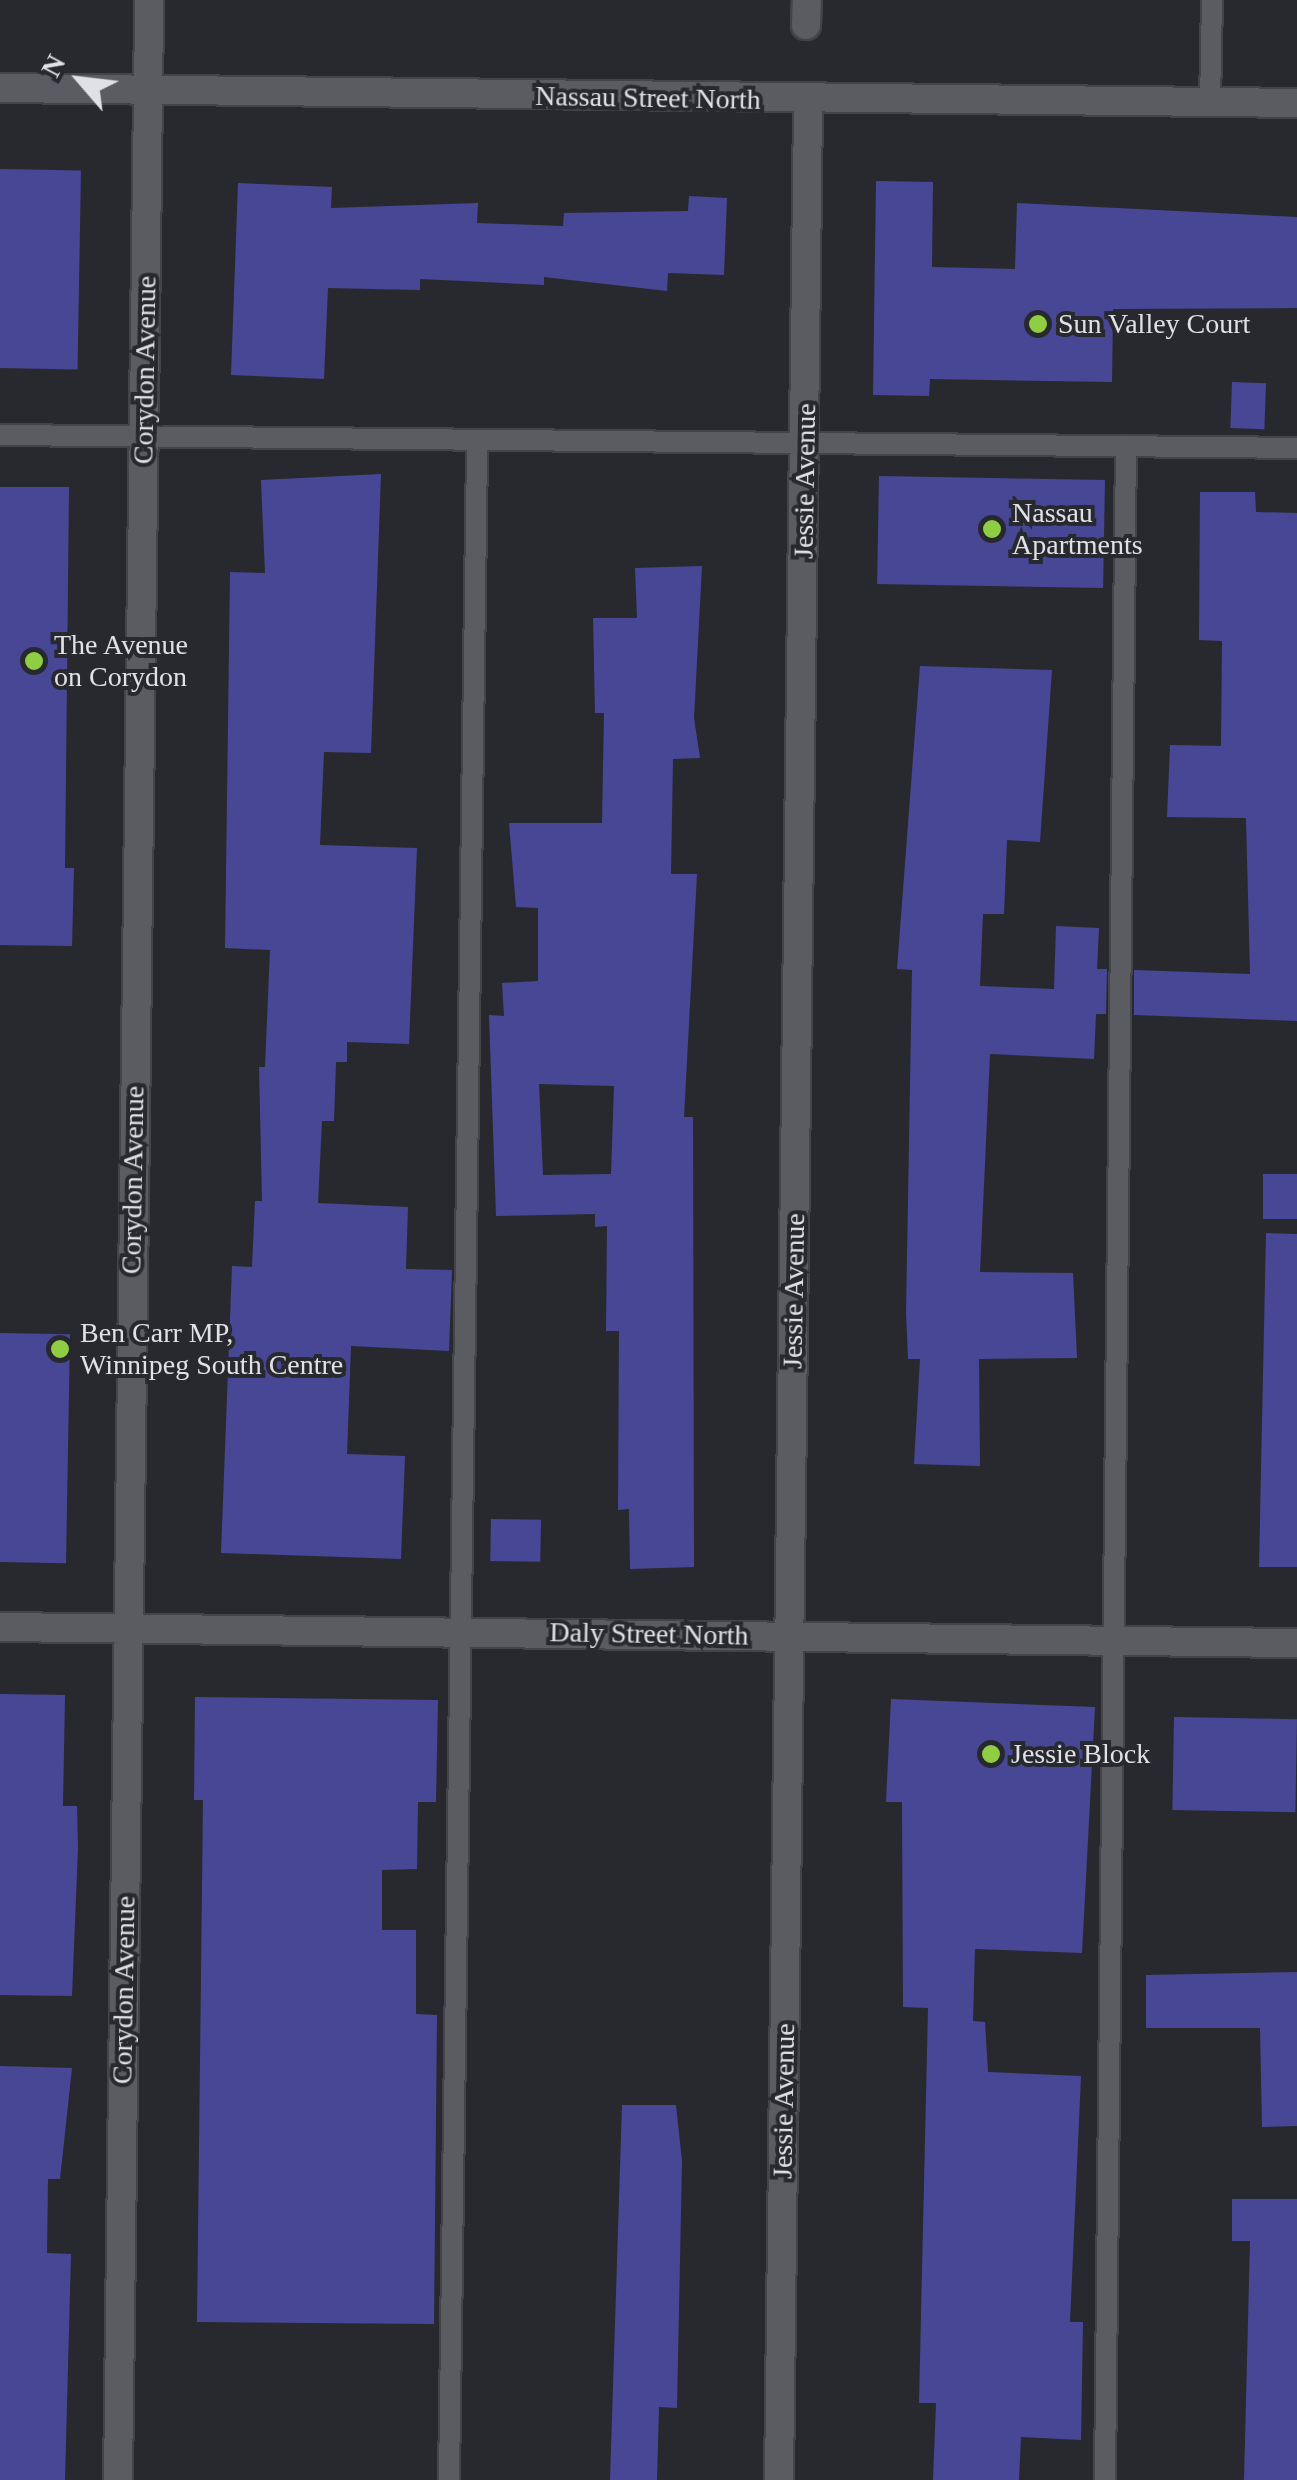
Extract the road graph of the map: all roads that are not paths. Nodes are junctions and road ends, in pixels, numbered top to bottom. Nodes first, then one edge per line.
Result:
1 (150, 0) edge
2 (1212, 0) edge
3 (0, 88) edge
4 (149, 90) junction
5 (808, 102) junction
6 (1297, 103) edge
7 (1210, 104) junction
8 (0, 435) edge
9 (144, 436) junction
10 (477, 444) junction
11 (1126, 446) junction
12 (805, 447) junction
13 (1297, 448) edge
14 (0, 1626) edge
15 (128, 1630) junction
16 (462, 1632) junction
17 (790, 1636) junction
18 (1112, 1641) junction
19 (1297, 1643) edge
20 (118, 2480) edge
21 (450, 2480) edge
22 (779, 2480) edge
23 (1105, 2480) edge

1 - 4 street, Corydon Avenue
2 - 7 lane
3 - 4 street, Nassau Street North
4 - 5 street, Nassau Street North
4 - 9 street, Corydon Avenue
5 - 7 street, Nassau Street North
5 - 12 street, Jessie Avenue
6 - 7 street, Nassau Street North
8 - 9 lane
9 - 10 lane
9 - 15 street, Corydon Avenue
10 - 12 lane
10 - 16 lane
11 - 12 lane
11 - 13 lane
11 - 18 lane
12 - 17 street, Jessie Avenue
14 - 15 street, Daly Street North
15 - 16 street, Daly Street North
15 - 20 street, Corydon Avenue
16 - 17 street, Daly Street North
16 - 21 lane
17 - 18 street, Daly Street North
17 - 22 street, Jessie Avenue
18 - 19 street, Daly Street North
18 - 23 lane

